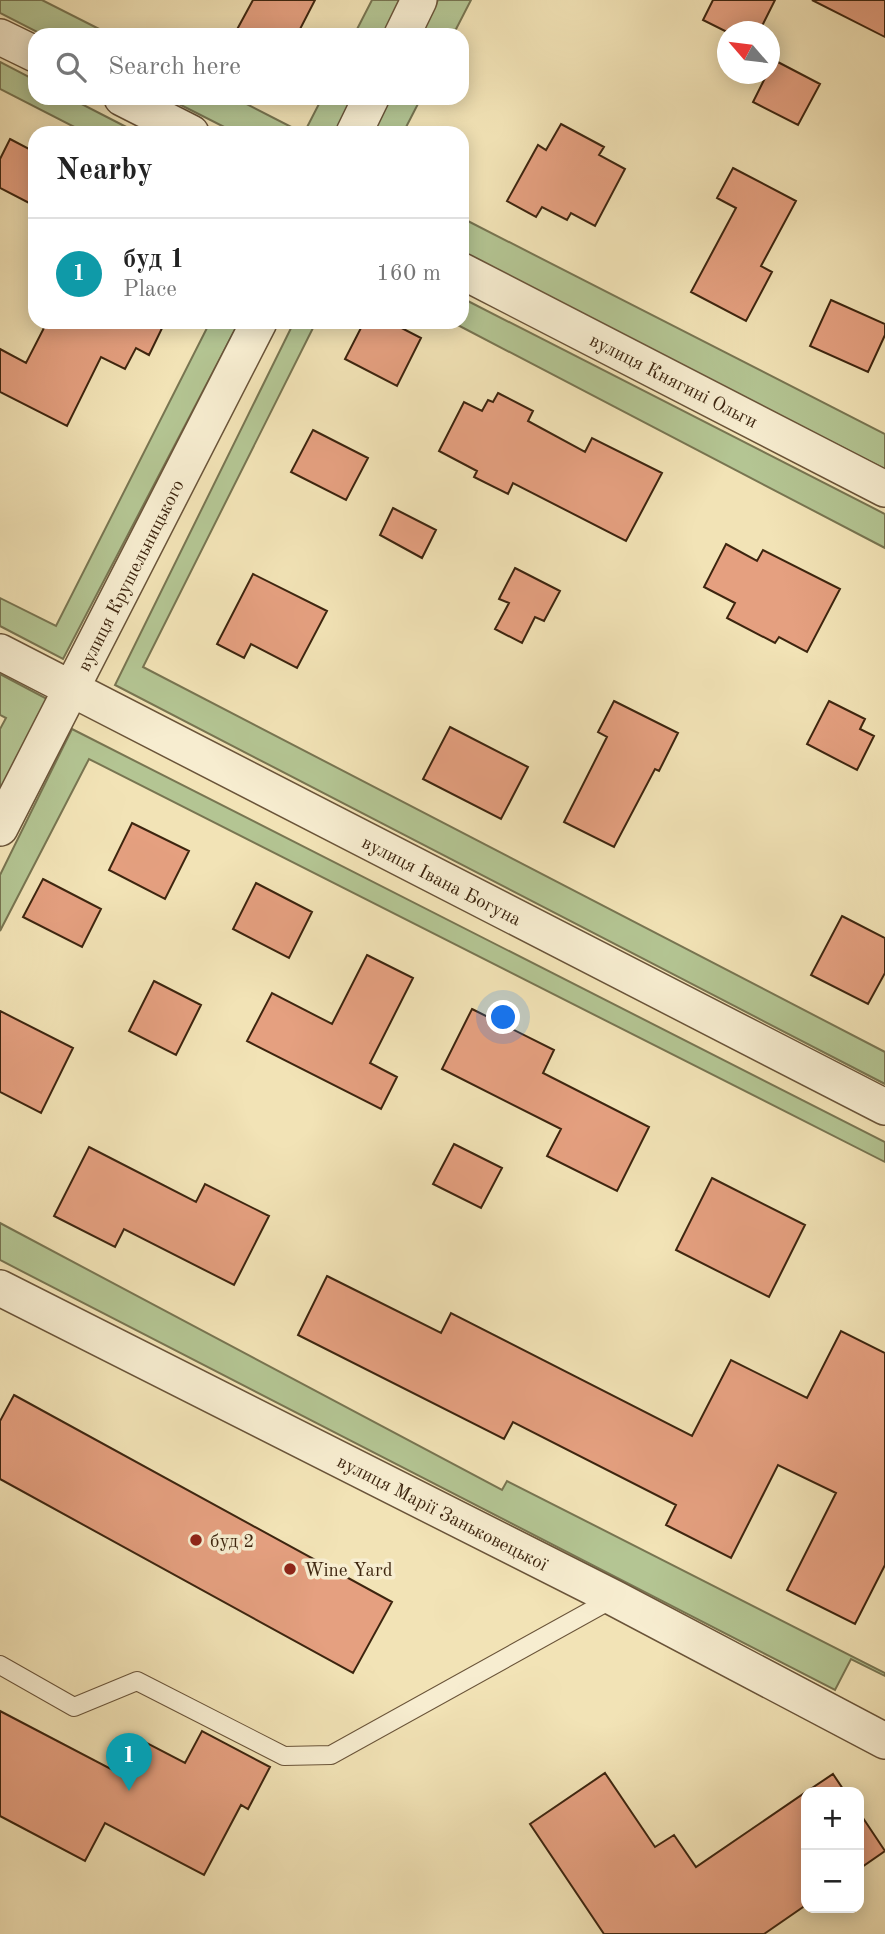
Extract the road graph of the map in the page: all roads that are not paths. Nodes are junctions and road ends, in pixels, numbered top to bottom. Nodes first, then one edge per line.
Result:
1 (419, 0) edge
2 (405, 28) edge
3 (0, 37) edge
4 (28, 51) edge
5 (136, 105) edge
6 (368, 105) edge
7 (177, 126) edge
8 (357, 126) edge
9 (469, 275) edge
10 (255, 329) edge
11 (885, 489) edge
12 (0, 652) edge
13 (72, 689) junction
14 (0, 828) edge
15 (885, 1107) edge
16 (0, 1289) edge
17 (614, 1598) junction
18 (0, 1665) edge
19 (885, 1741) edge

1 - 2 street
3 - 4 street
5 - 7 street
6 - 8 street
9 - 11 street, вулиця Княгині Ольги
10 - 13 street, вулиця Крушельницького
12 - 13 street, вулиця Івана Богуна
13 - 14 street, вулиця Крушельницького
13 - 15 street, вулиця Івана Богуна
16 - 17 street, вулиця Марії Заньковецької
17 - 18 lane
17 - 19 street, вулиця Марії Заньковецької

